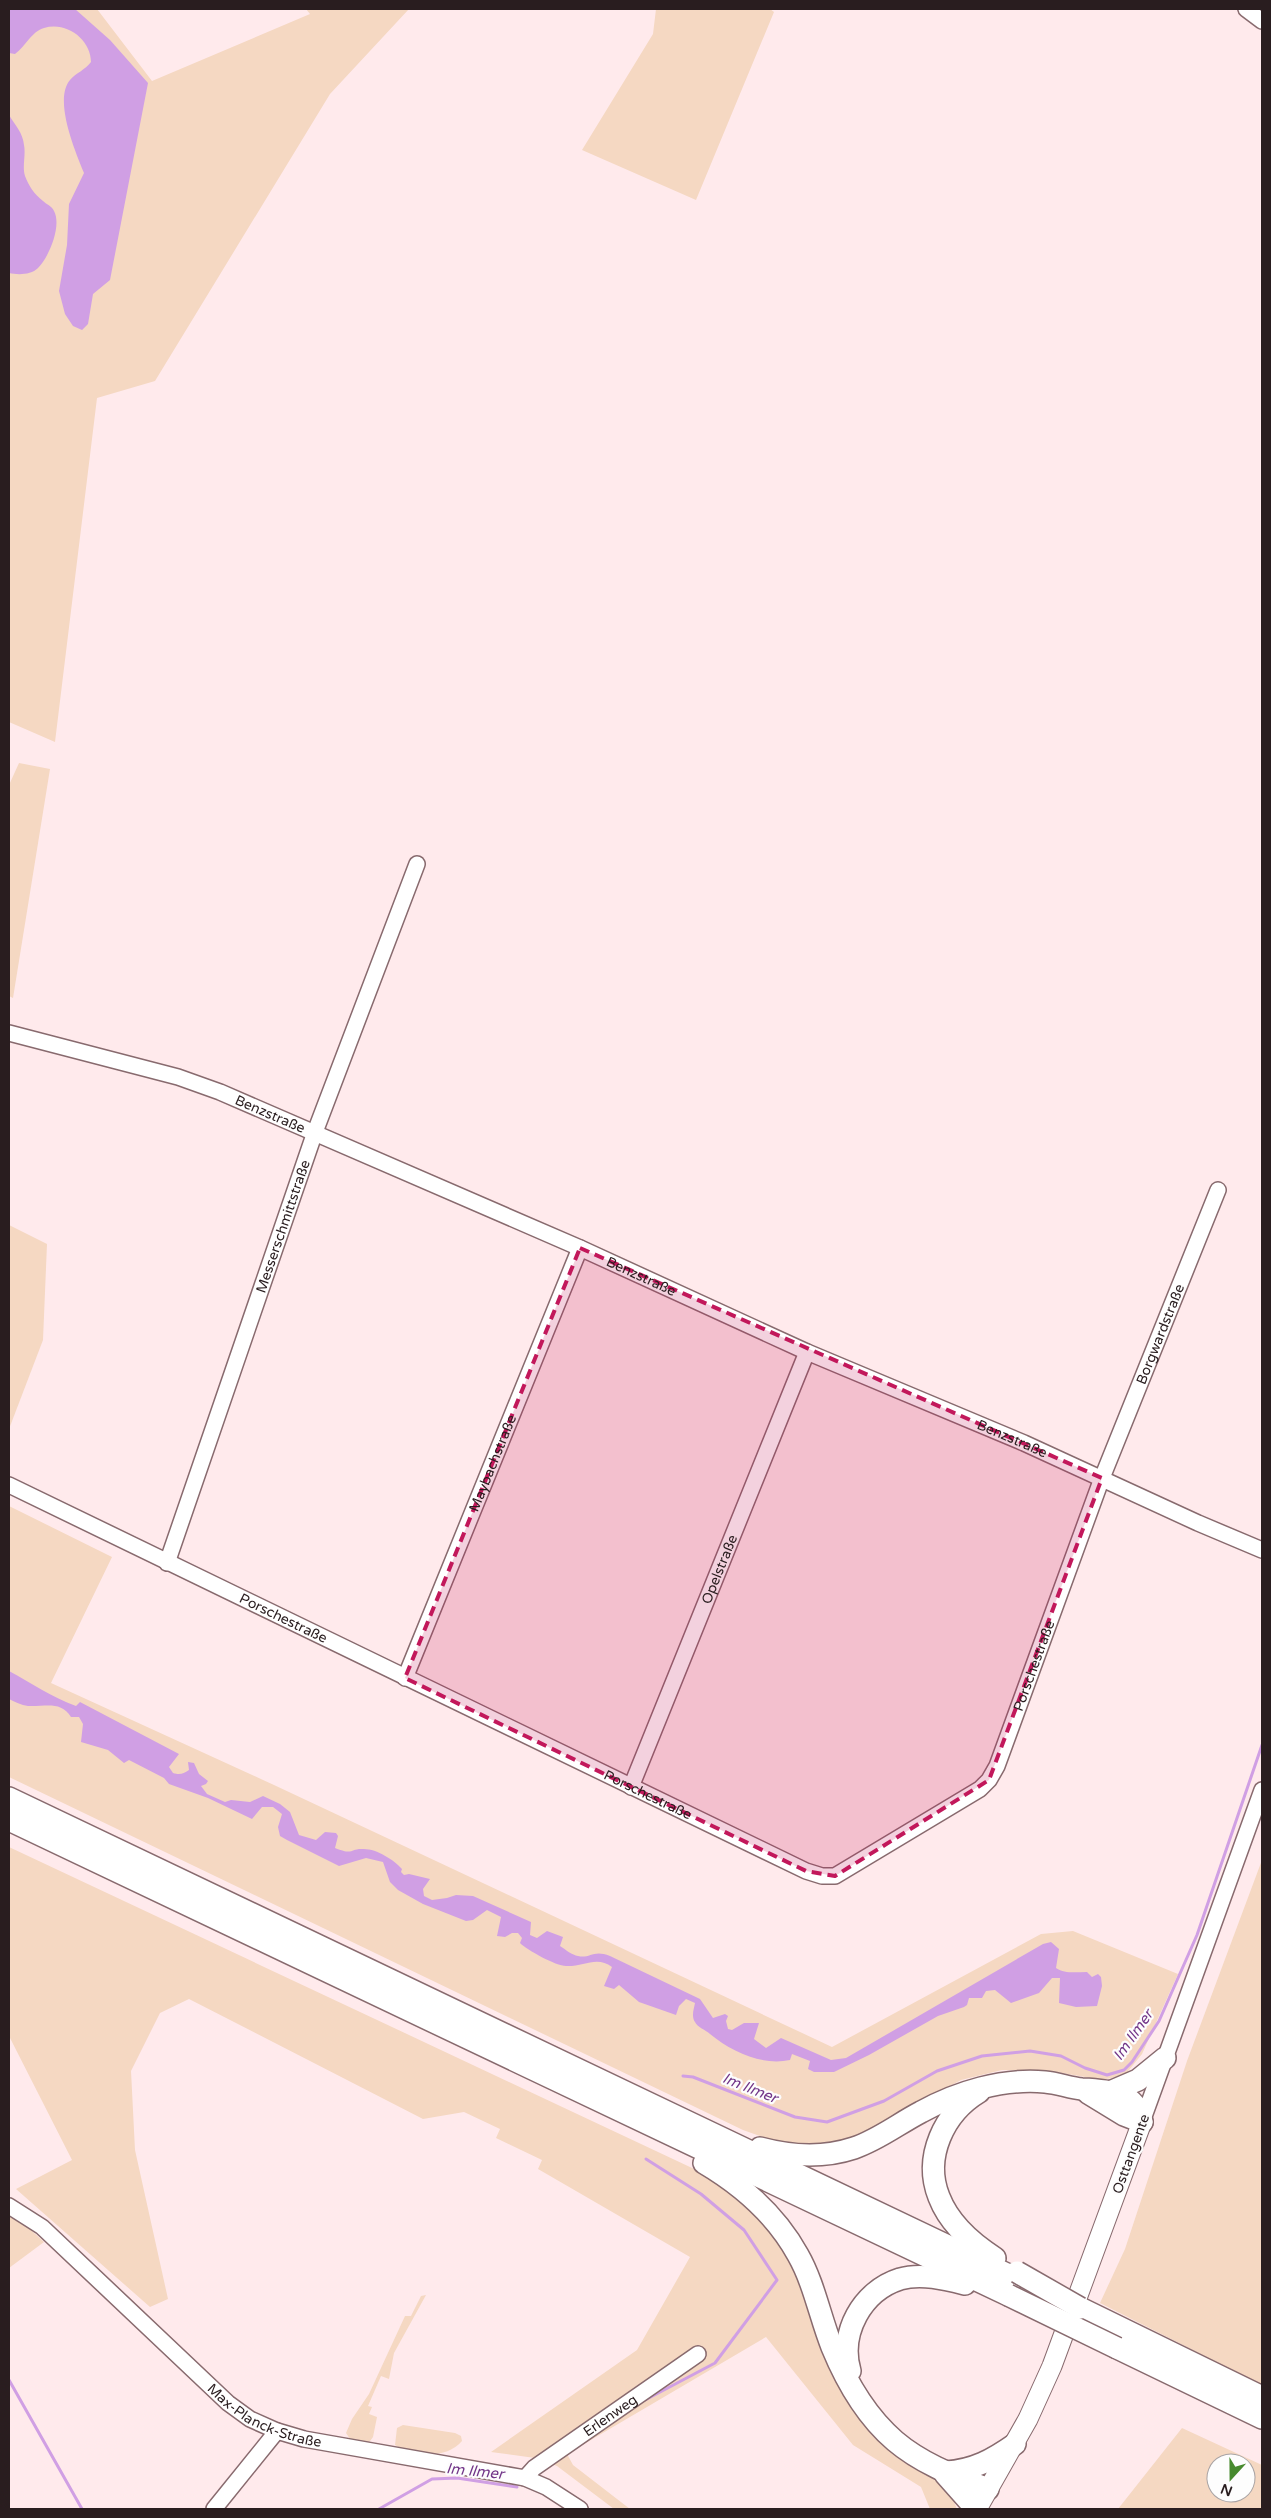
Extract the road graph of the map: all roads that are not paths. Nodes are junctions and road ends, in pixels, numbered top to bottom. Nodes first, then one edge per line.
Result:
1 (1246, 9) edge
2 (1262, 21) edge
3 (416, 864) dead end
4 (9, 1033) edge
5 (315, 1132) junction
6 (1218, 1190) dead end
7 (580, 1248) junction
8 (807, 1352) junction
9 (1102, 1478) junction
10 (9, 1485) edge
11 (1262, 1550) edge
12 (167, 1563) junction
13 (405, 1678) junction
14 (631, 1787) junction
15 (1262, 1790) edge
16 (9, 1798) edge
17 (9, 1820) edge
18 (1166, 2058) junction
19 (986, 2088) junction
20 (1079, 2088) junction
21 (1110, 2092) junction
22 (606, 2104) junction
23 (1142, 2122) junction
24 (721, 2138) junction
25 (9, 2206) edge
26 (1013, 2282) junction
27 (1121, 2339) junction
28 (698, 2354) dead end
29 (1262, 2397) edge
30 (862, 2402) junction
31 (1262, 2418) edge
32 (277, 2431) junction
33 (1014, 2444) junction
34 (944, 2472) junction
35 (525, 2478) junction
36 (988, 2490) junction
37 (214, 2509) edge
38 (580, 2509) edge
39 (976, 2509) edge

1 - 2 street
3 - 5 street, Messerschmittstraße
4 - 5 street, Benzstraße
5 - 7 street, Benzstraße
5 - 12 street, Messerschmittstraße
6 - 9 street, Borgwardstraße
7 - 8 street, Benzstraße
7 - 13 street, Maybachstraße
8 - 9 street, Benzstraße
8 - 14 street, Opelstraße
9 - 11 street, Benzstraße
9 - 14 street, Porschestraße
10 - 12 street, Porschestraße
12 - 13 street, Porschestraße
13 - 14 street, Porschestraße
15 - 18 street, Osttangente
16 - 24 highway
17 - 22 highway
18 - 21 highway
18 - 23 street, Osttangente
19 - 20 highway
19 - 24 highway
19 - 26 highway
20 - 21 highway
20 - 23 highway
21 - 23 highway
22 - 26 highway
22 - 30 highway
23 - 33 main road, Osttangente
24 - 26 highway
25 - 32 street, Max-Planck-Straße
26 - 27 highway, bridge
26 - 27 highway, bridge
26 - 30 highway
27 - 29 highway
27 - 31 highway
28 - 35 street, Erlenweg
30 - 34 highway
32 - 35 street, Max-Planck-Straße
32 - 37 street
33 - 34 highway
33 - 36 main road, Osttangente
34 - 36 highway
34 - 39 highway
35 - 38 street, Max-Planck-Straße
36 - 39 main road, Osttangente

